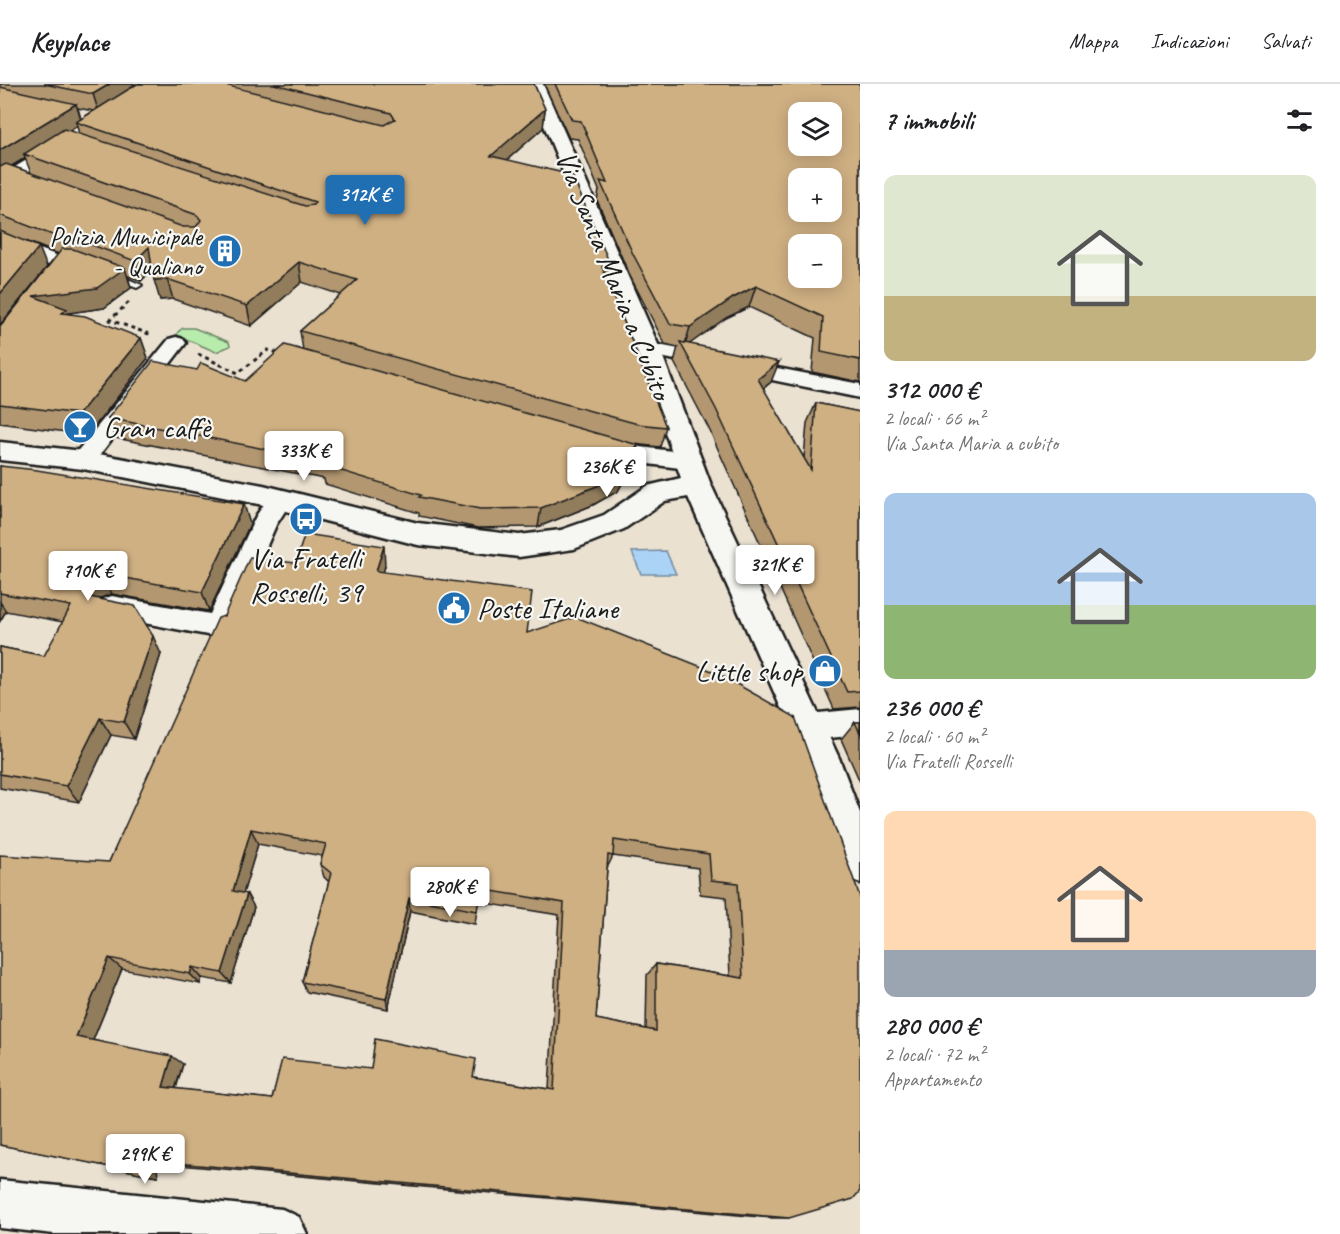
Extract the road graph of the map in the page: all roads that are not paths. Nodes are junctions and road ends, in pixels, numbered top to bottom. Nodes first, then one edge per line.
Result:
1 (535, 84) edge
2 (75, 136) edge
3 (4, 180) edge
4 (34, 183) edge
5 (0, 239) edge
6 (104, 272) edge
7 (137, 285) edge
8 (0, 343) edge
9 (176, 344) dead end
10 (648, 349) junction
11 (860, 391) edge
12 (575, 438) edge
13 (0, 451) edge
14 (82, 460) junction
15 (692, 473) junction
16 (280, 500) junction
17 (112, 607) edge
18 (860, 722) edge
19 (808, 727) junction
20 (860, 864) edge
21 (0, 1204) edge
22 (205, 1229) edge
23 (282, 1234) edge

1 - 10 main road, Via Santa Maria a Cubito
2 - 3 street
3 - 4 street
5 - 8 street
6 - 7 lane
9 - 14 street
10 - 11 street
10 - 15 main road, Via Santa Maria a Cubito
12 - 15 street
13 - 14 main road
14 - 16 main road
15 - 16 main road
15 - 19 main road, Via Santa Maria a Cubito
16 - 17 street
18 - 19 street
19 - 20 main road, Via Santa Maria a Cubito
21 - 22 main road
22 - 23 main road

